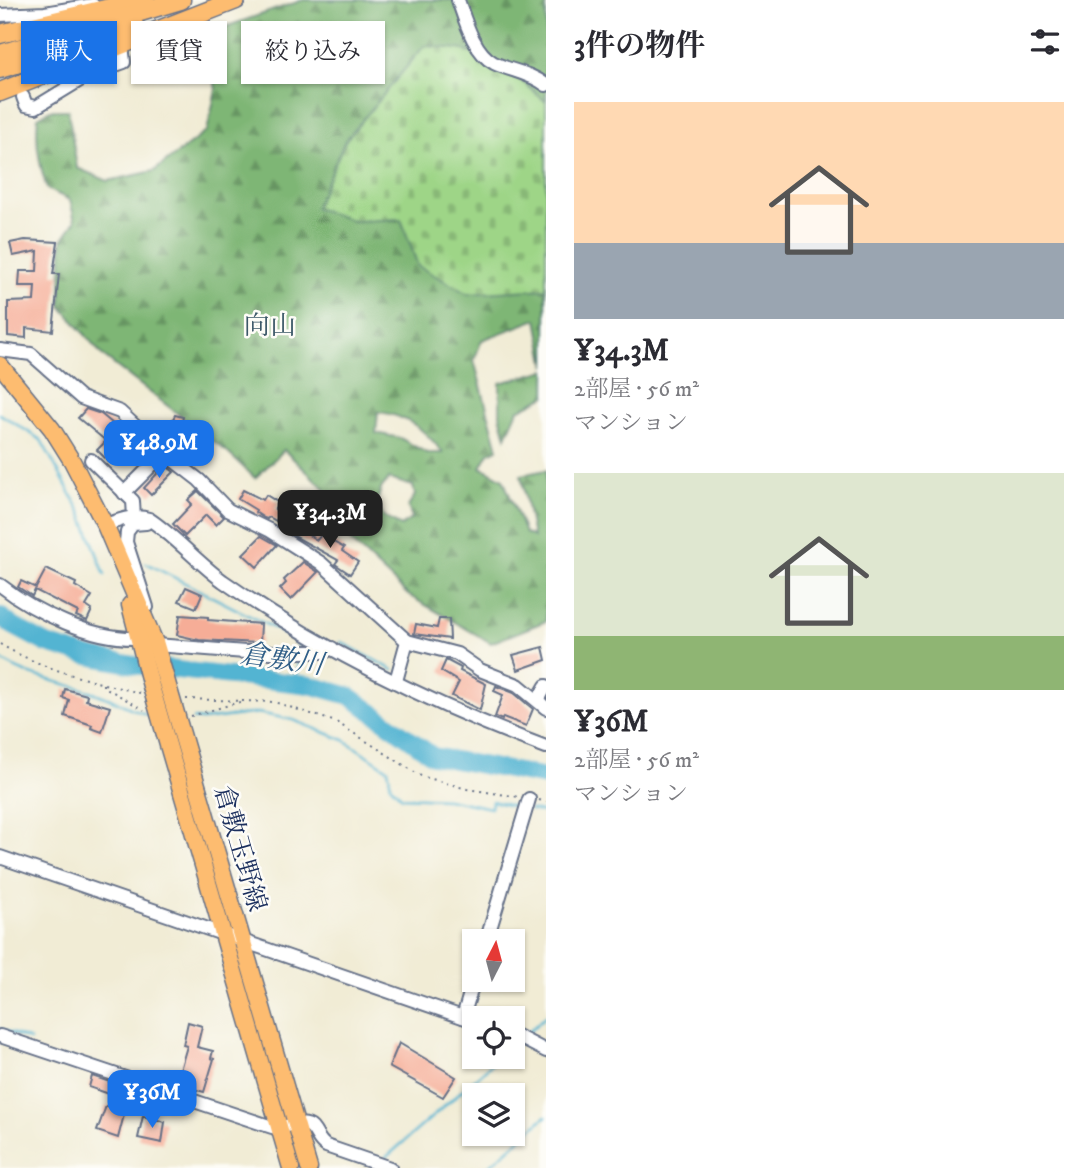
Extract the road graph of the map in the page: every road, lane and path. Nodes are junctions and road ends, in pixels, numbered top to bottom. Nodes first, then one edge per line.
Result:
1 (145, 0) edge
2 (181, 0) edge
3 (230, 0) edge
4 (236, 0) edge
5 (458, 1) edge
6 (100, 9) junction
7 (0, 15) edge
8 (0, 34) edge
9 (122, 45) junction
10 (0, 54) edge
11 (0, 69) edge
12 (546, 85) edge
13 (0, 92) edge
14 (23, 97) dead end
15 (0, 350) edge
16 (0, 365) edge
17 (164, 453) junction
18 (91, 460) dead end
19 (124, 493) junction
20 (134, 517) junction
21 (157, 524) junction
22 (105, 525) junction
23 (0, 585) edge
24 (407, 641) junction
25 (145, 643) junction
26 (0, 645) edge
27 (332, 648) junction
28 (396, 681) junction
29 (103, 684) junction
30 (546, 686) edge
31 (149, 692) junction
32 (176, 696) junction
33 (247, 700) junction
34 (542, 704) edge
35 (145, 710) dead end
36 (190, 716) dead end
37 (546, 747) edge
38 (528, 805) joint
39 (0, 857) edge
40 (490, 929) edge
41 (222, 933) junction
42 (243, 940) junction
43 (462, 1017) edge
44 (0, 1036) edge
45 (525, 1039) edge
46 (546, 1051) edge
47 (288, 1127) junction
48 (383, 1165) edge
49 (291, 1168) edge
50 (309, 1168) edge

1 - 6 highway
2 - 10 highway
3 - 11 highway
4 - 9 highway
5 - 12 street
6 - 7 street
6 - 8 highway
9 - 13 highway
9 - 14 street
15 - 17 street
16 - 22 main road, 倉敷玉野線
17 - 19 street
17 - 24 street
18 - 19 street
19 - 20 street
20 - 21 street
20 - 22 street
21 - 25 street
21 - 27 street
22 - 25 main road, 倉敷玉野線
23 - 25 street
24 - 28 street
24 - 34 street
25 - 27 street
25 - 31 main road, 倉敷玉野線
25 - 32 main road, 倉敷玉野線
26 - 29 path
27 - 28 street
28 - 37 street
29 - 31 path
29 - 35 path
30 - 34 street
31 - 41 main road, 倉敷玉野線
32 - 33 path
32 - 42 main road, 倉敷玉野線
33 - 36 path
33 - 38 path
38 - 40 street
39 - 41 street
41 - 42 street
41 - 47 main road, 倉敷玉野線
42 - 43 street
42 - 47 main road, 倉敷玉野線
44 - 47 street
45 - 46 street
47 - 48 street
47 - 49 main road, 倉敷玉野線
47 - 50 main road, 倉敷玉野線

